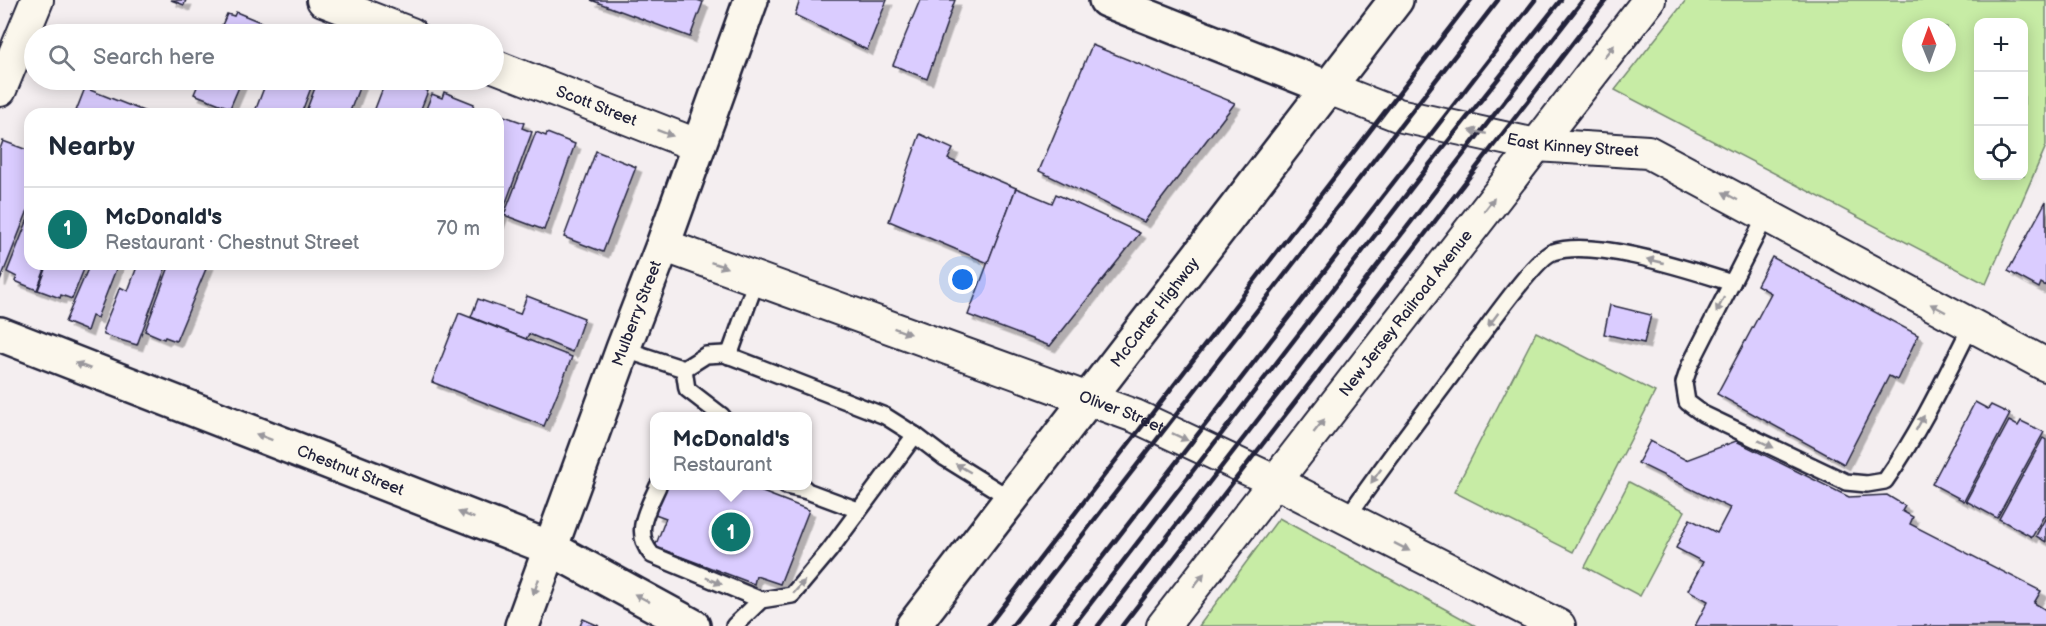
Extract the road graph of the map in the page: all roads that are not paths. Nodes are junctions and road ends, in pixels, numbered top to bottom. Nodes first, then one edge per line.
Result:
1 (37, 0) edge
2 (323, 0) edge
3 (751, 0) edge
4 (1106, 0) edge
5 (1396, 0) edge
6 (1649, 0) edge
7 (27, 24) edge
8 (385, 24) edge
9 (24, 32) edge
10 (504, 70) edge
11 (1329, 88) junction
12 (0, 90) edge
13 (1536, 145) junction
14 (699, 146) junction
15 (1766, 216) junction
16 (663, 245) junction
17 (757, 278) junction
18 (1732, 283) junction
19 (1971, 326) junction
20 (0, 334) edge
21 (623, 349) junction
22 (729, 356) junction
23 (2046, 365) edge
24 (684, 369) junction
25 (1087, 399) junction
26 (716, 412) edge
27 (915, 435) junction
28 (1276, 482) junction
29 (656, 490) edge
30 (810, 490) edge
31 (1011, 499) junction
32 (858, 510) junction
33 (1346, 519) junction
34 (549, 548) junction
35 (761, 600) junction
36 (522, 626) edge
37 (693, 626) edge
38 (734, 626) edge
39 (913, 626) edge
40 (1163, 626) edge
41 (1559, 626) edge

1 - 7 street
2 - 8 street
3 - 14 street, Mulberry Street
4 - 11 street, East Kinney Street
5 - 11 street, McCarter Highway
13 -> 6 street, New Jersey Railroad Avenue
9 - 12 street
10 -> 14 street, Scott Street
13 -> 11 street, East Kinney Street
11 - 25 street, McCarter Highway
15 -> 13 street, East Kinney Street
28 -> 13 street, New Jersey Railroad Avenue
14 - 16 street, Mulberry Street
15 - 18 lane
19 -> 15 street, East Kinney Street
16 -> 17 street, Oliver Street
16 - 21 street, Mulberry Street
17 - 22 lane
17 -> 25 street, Oliver Street
18 -> 19 lane
18 -> 33 lane
19 - 23 street, East Kinney Street
34 -> 20 street, Chestnut Street
21 - 24 lane
21 - 34 street, Mulberry Street
22 - 24 lane
22 - 27 lane
24 - 26 lane
25 -> 28 street, Oliver Street
25 - 31 street, McCarter Highway
31 -> 27 lane
27 - 32 lane
28 - 33 street, Oliver Street
40 -> 28 street, New Jersey Railroad Avenue
29 -> 35 lane
30 - 32 lane
31 - 39 street, McCarter Highway
35 -> 32 lane
33 -> 41 street, Oliver Street
34 -> 36 street, Mulberry Street
37 -> 34 street, Chestnut Street
35 - 38 lane

